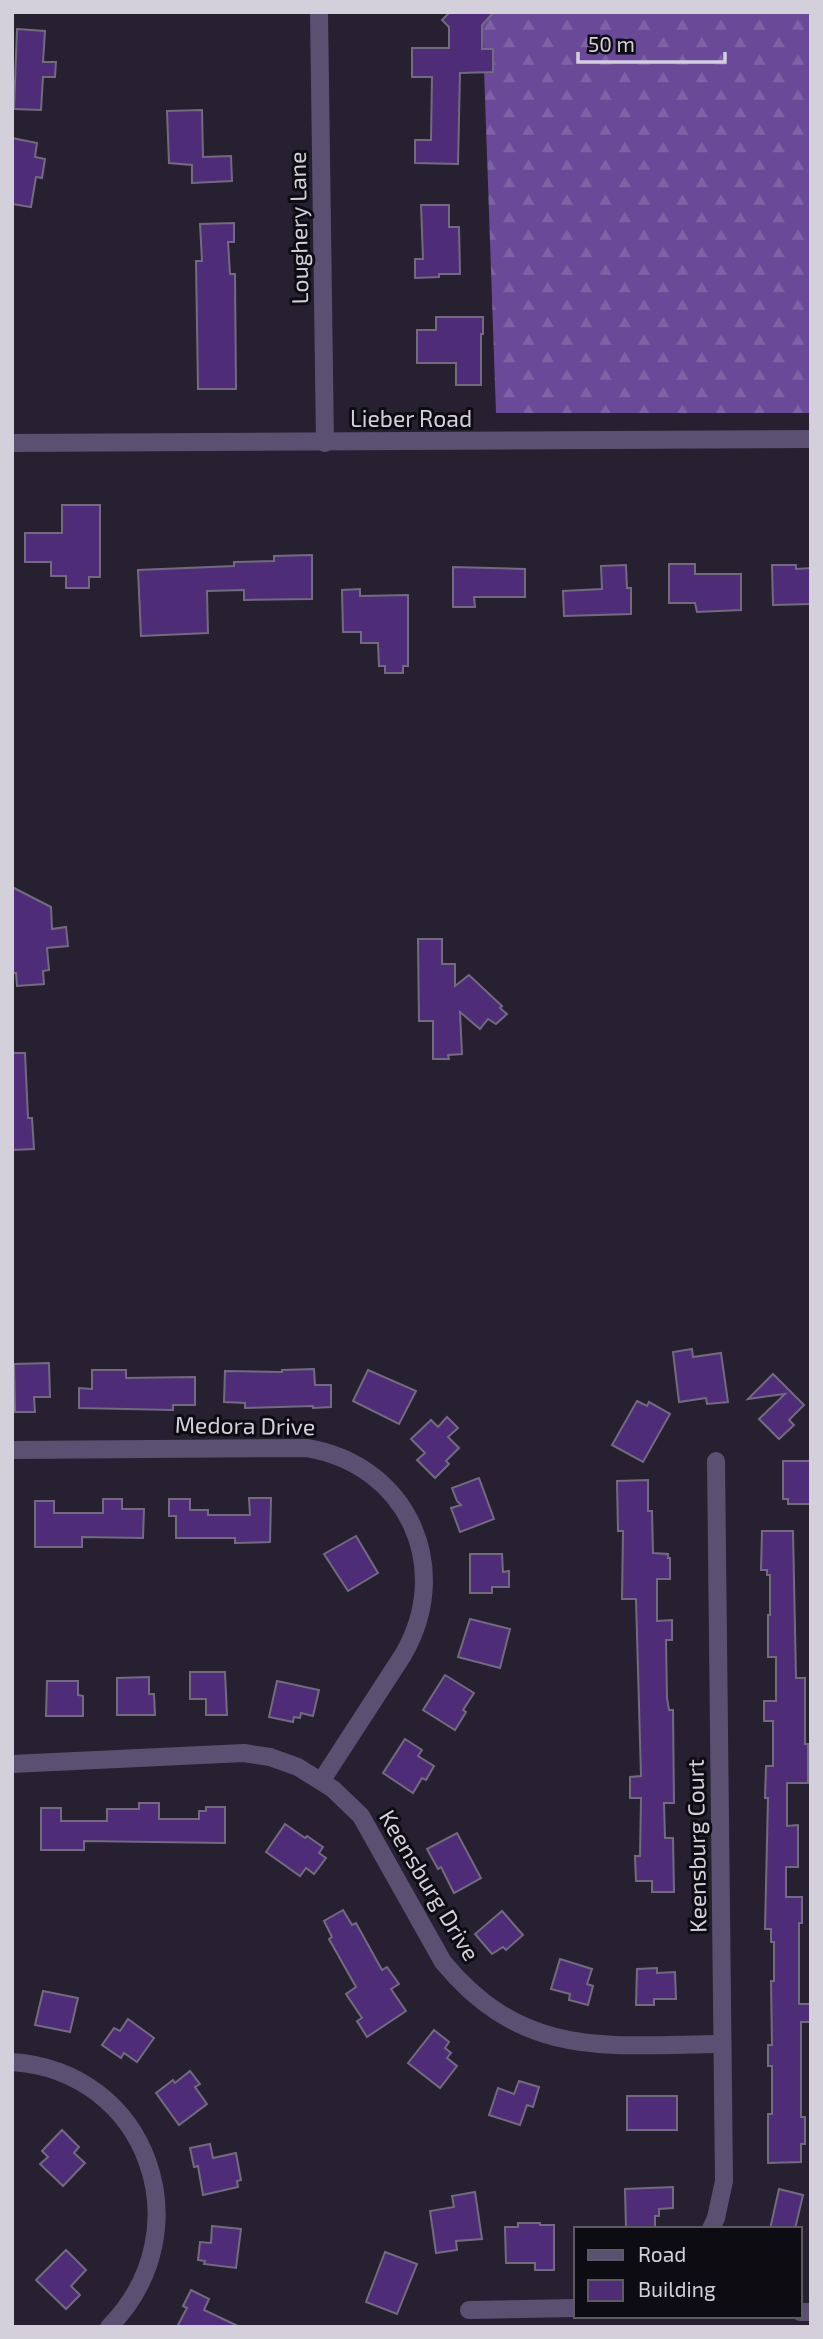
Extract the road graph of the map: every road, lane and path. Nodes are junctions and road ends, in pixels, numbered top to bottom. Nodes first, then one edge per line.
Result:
1 (319, 12) edge
2 (811, 439) edge
3 (12, 443) edge
4 (325, 443) junction
5 (12, 1450) edge
6 (716, 1461) dead end
7 (12, 1764) edge
8 (322, 1780) junction
9 (722, 2044) junction
10 (12, 2062) edge
11 (712, 2227) edge
12 (574, 2308) edge
13 (469, 2310) dead end
14 (109, 2327) edge

1 - 4 street, Loughery Lane
2 - 4 street, Lieber Road
3 - 4 street, Lieber Road
5 - 8 street, Medora Drive
6 - 9 street, Keensburg Court
7 - 8 street, Keensburg Drive
8 - 9 street, Keensburg Drive
9 - 11 street, Keensburg Court
10 - 14 street
12 - 13 street

